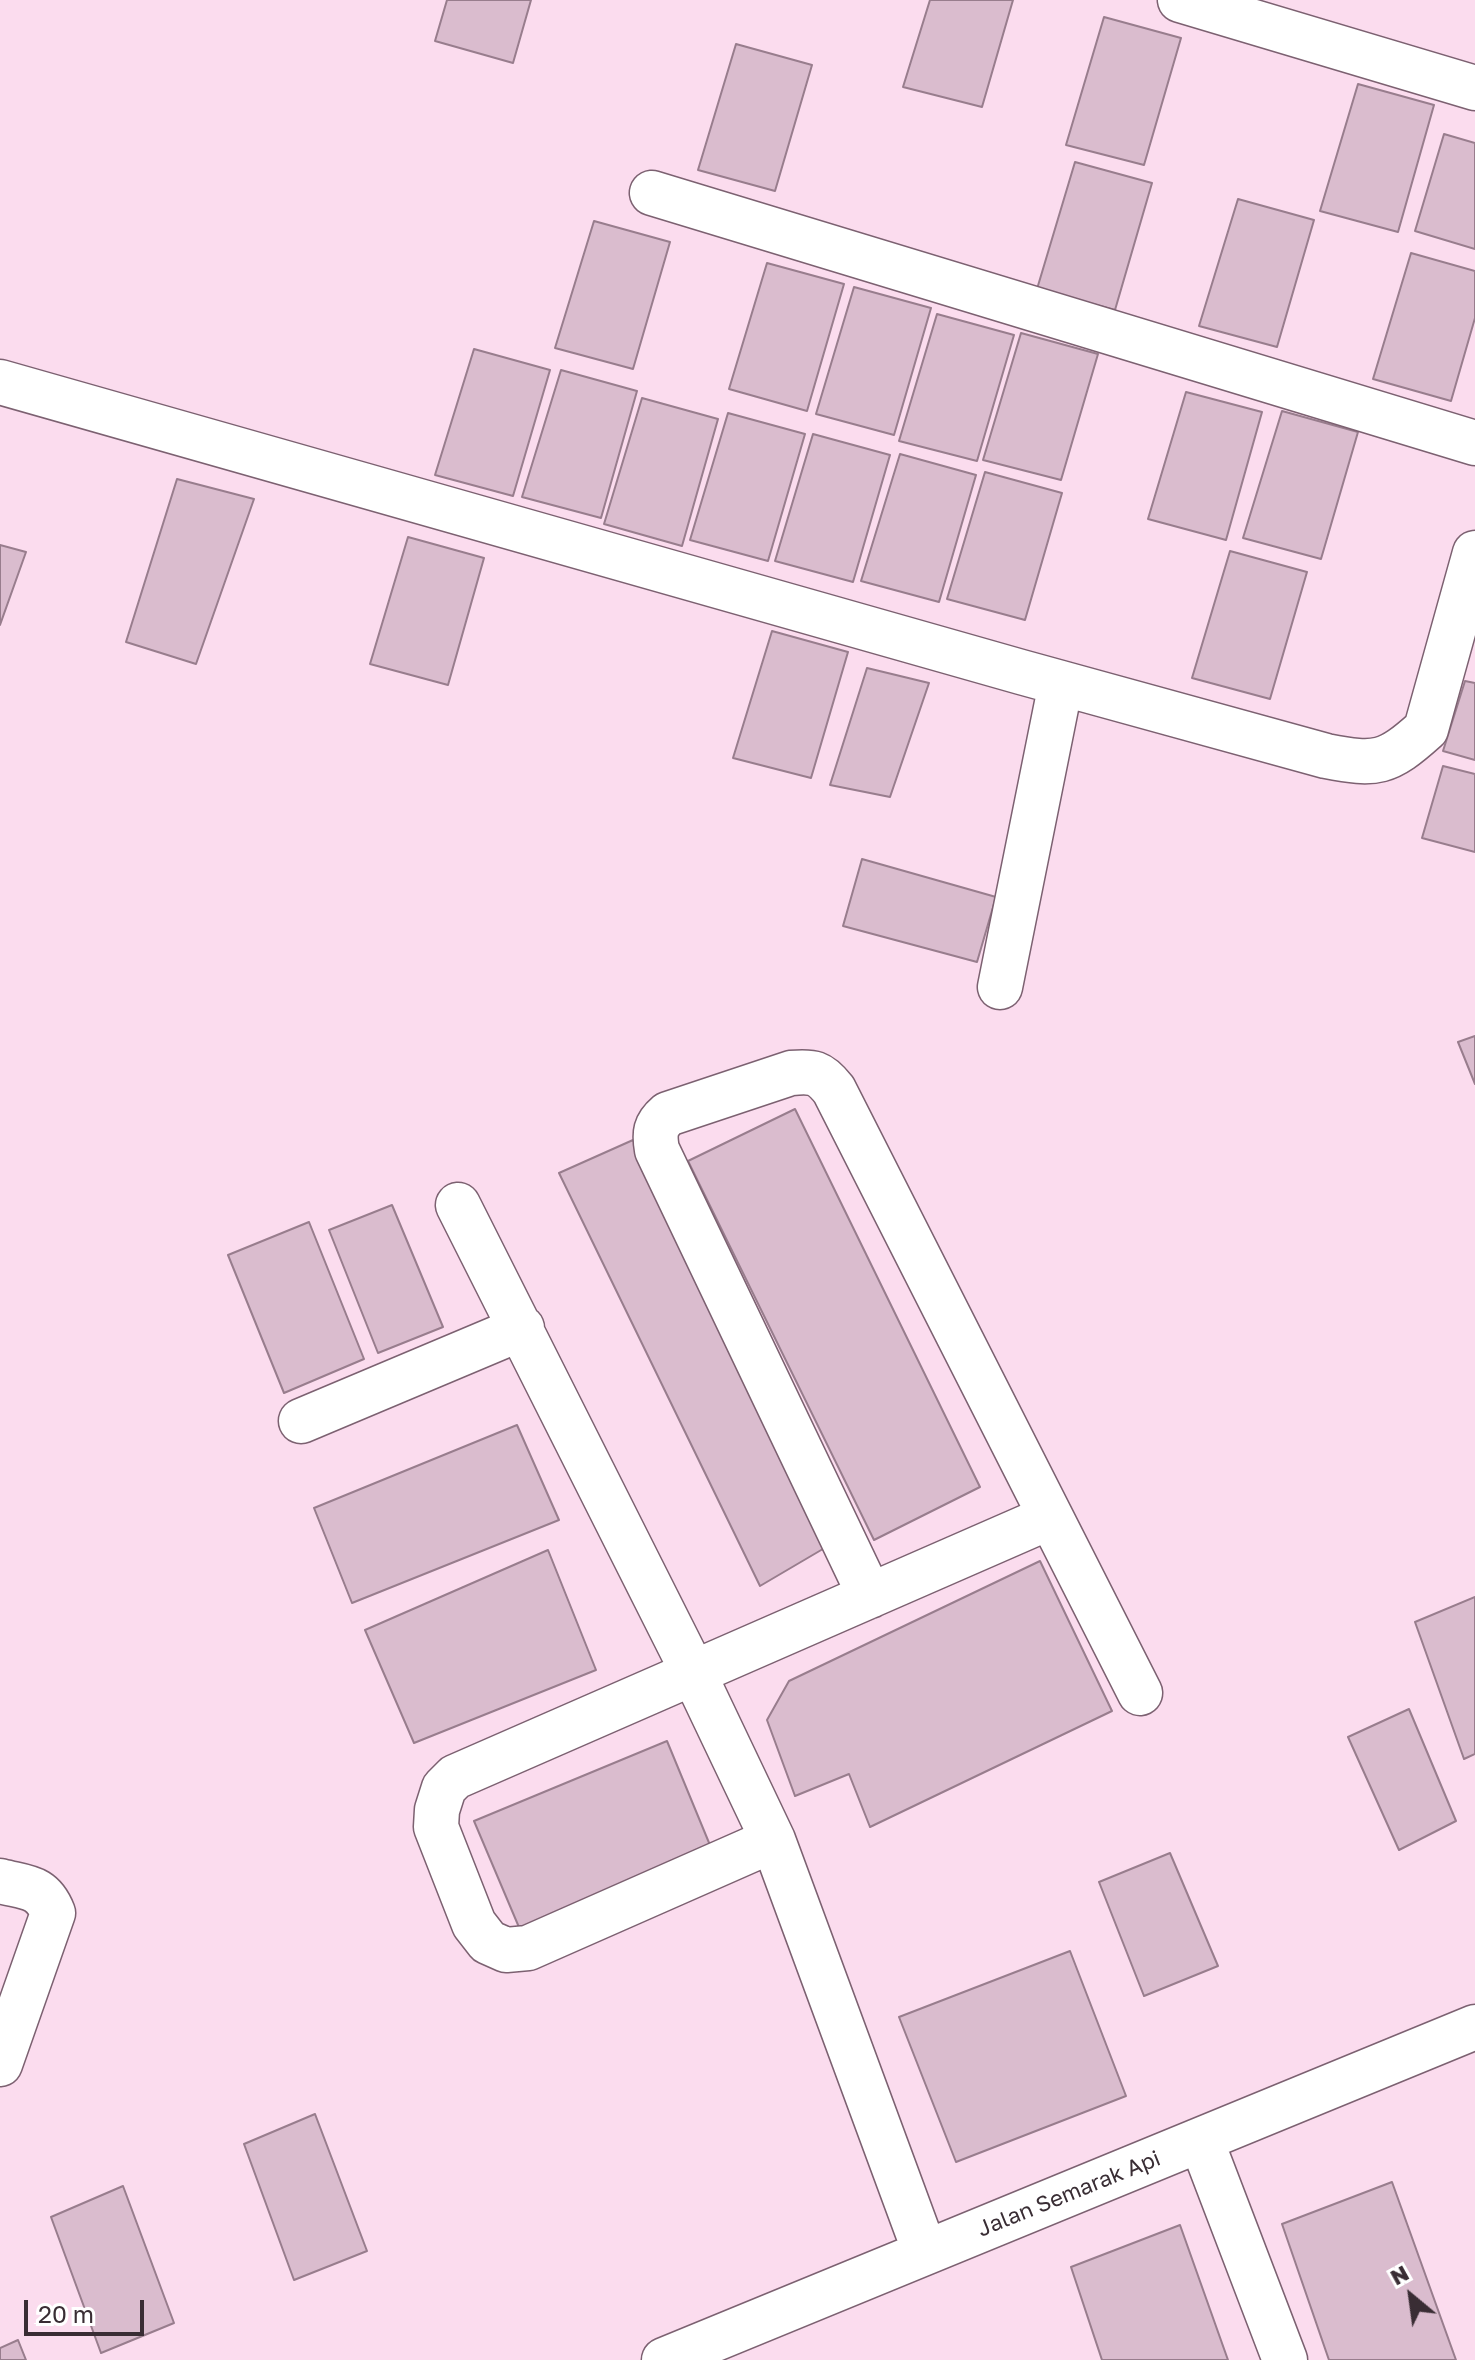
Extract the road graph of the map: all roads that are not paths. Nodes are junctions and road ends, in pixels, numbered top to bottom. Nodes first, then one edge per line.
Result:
1 (1180, 0) edge
2 (1475, 88) edge
3 (652, 193) dead end
4 (0, 382) edge
5 (1475, 443) edge
6 (1475, 553) edge
7 (1061, 683) junction
8 (1000, 987) dead end
9 (458, 1205) dead end
10 (522, 1328) junction
11 (301, 1421) dead end
12 (1050, 1517) junction
13 (870, 1596) junction
14 (694, 1674) junction
15 (1140, 1693) dead end
16 (773, 1840) junction
17 (0, 1881) edge
18 (1475, 2027) edge
19 (0, 2064) edge
20 (1201, 2140) junction
21 (925, 2252) junction
22 (664, 2360) edge
23 (1285, 2360) edge

1 - 2 street
3 - 5 street
4 - 7 street
6 - 7 street
7 - 8 street
9 - 10 street
10 - 11 street
10 - 14 street
12 - 13 street
12 - 13 street
12 - 15 street
13 - 14 street
14 - 16 street
14 - 16 street
16 - 21 street
17 - 19 street
18 - 20 street, Jalan Semarak Api
20 - 21 street, Jalan Semarak Api
20 - 23 street
21 - 22 street, Jalan Semarak Api

